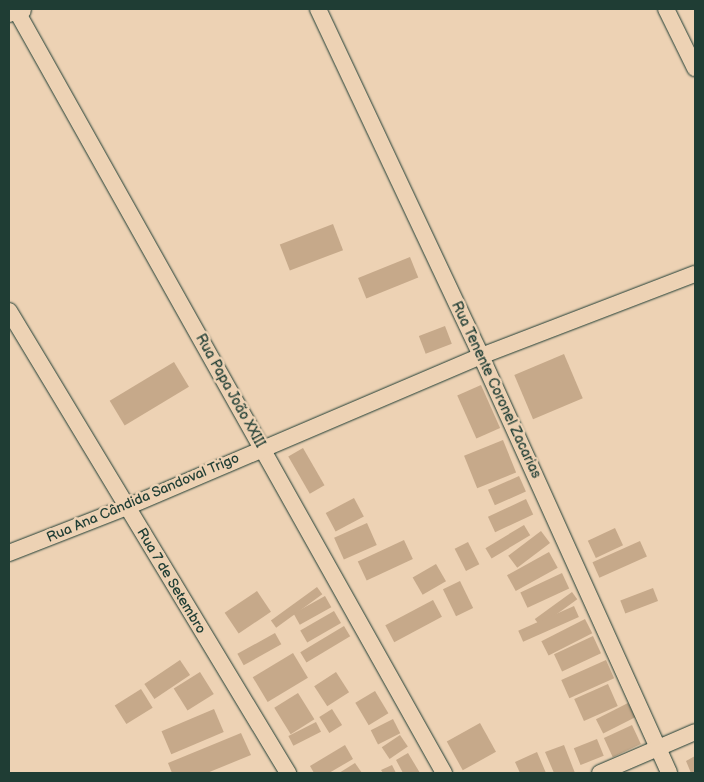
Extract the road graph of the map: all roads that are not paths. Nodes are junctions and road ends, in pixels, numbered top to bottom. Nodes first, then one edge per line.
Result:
1 (318, 9) edge
2 (666, 9) edge
3 (15, 10) edge
4 (695, 68) edge
5 (695, 274) edge
6 (9, 310) edge
7 (481, 356) junction
8 (262, 448) junction
9 (127, 507) junction
10 (9, 553) edge
11 (695, 732) edge
12 (658, 748) junction
13 (288, 773) edge
14 (444, 773) edge
15 (600, 773) edge
16 (669, 773) edge

1 - 7 street, Rua Tenente Coronel Zacarias
2 - 4 street
3 - 8 street, Rua Papa João XXIII
5 - 7 street, Rua Ana Cândida Sandoval Trigo
6 - 9 street, Rua 7 de Setembro
7 - 8 street, Rua Ana Cândida Sandoval Trigo
7 - 12 street, Rua Tenente Coronel Zacarias
8 - 9 street, Rua Ana Cândida Sandoval Trigo
8 - 14 street, Rua Papa João XXIII
9 - 10 street, Rua Ana Cândida Sandoval Trigo
9 - 13 street, Rua 7 de Setembro
11 - 12 street
12 - 15 street
12 - 16 street, Rua Tenente Coronel Zacarias

